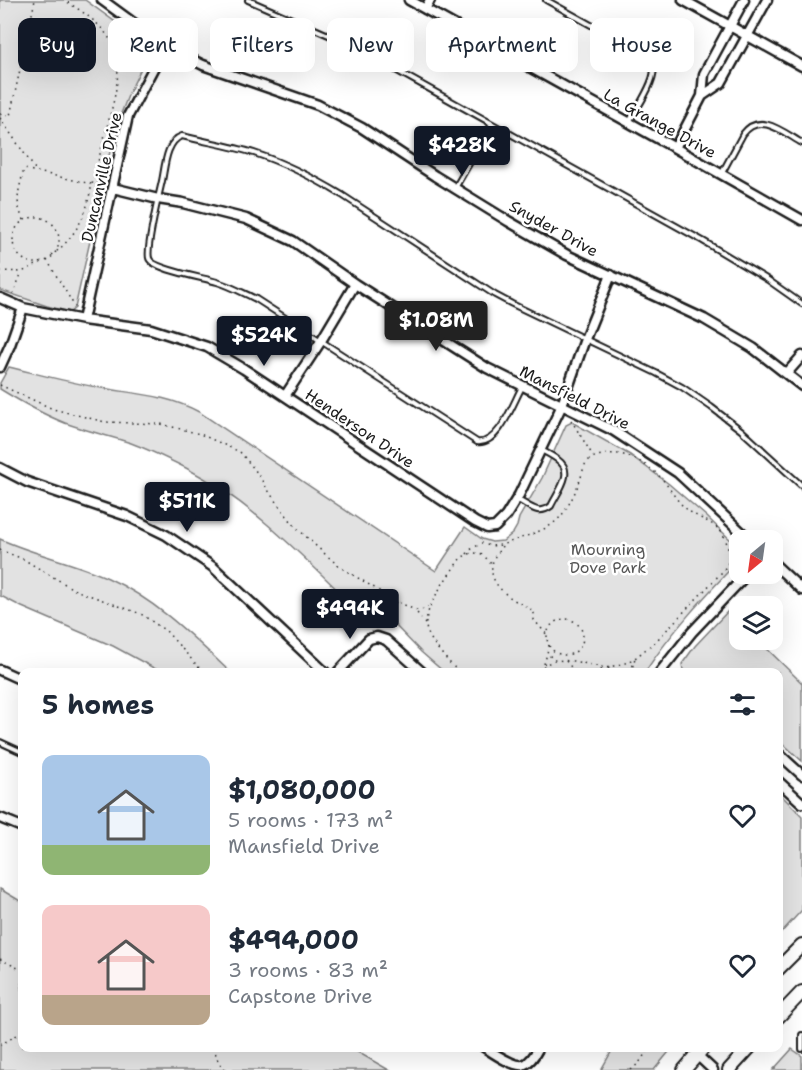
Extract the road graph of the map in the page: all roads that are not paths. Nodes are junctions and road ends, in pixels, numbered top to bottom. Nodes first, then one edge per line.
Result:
1 (102, 0) edge
2 (248, 0) edge
3 (409, 0) edge
4 (430, 0) edge
5 (546, 0) edge
6 (683, 0) edge
7 (744, 0) edge
8 (767, 0) edge
9 (425, 9) junction
10 (127, 18) edge
11 (730, 26) junction
12 (748, 36) junction
13 (198, 62) edge
14 (802, 66) edge
15 (151, 72) edge
16 (702, 96) junction
17 (629, 122) junction
18 (492, 124) junction
19 (802, 143) edge
20 (675, 148) junction
21 (721, 174) junction
22 (113, 188) junction
23 (455, 188) junction
24 (158, 199) junction
25 (802, 220) edge
26 (611, 275) junction
27 (355, 284) junction
28 (0, 298) edge
29 (802, 304) edge
30 (23, 308) junction
31 (83, 320) junction
32 (585, 339) junction
33 (321, 341) junction
34 (802, 356) edge
35 (0, 367) edge
36 (787, 373) junction
37 (522, 386) junction
38 (802, 386) edge
39 (285, 396) junction
40 (562, 405) junction
41 (540, 450) junction
42 (0, 468) edge
43 (802, 486) edge
44 (517, 499) junction
45 (739, 530) edge
46 (783, 572) edge
47 (738, 584) edge
48 (802, 590) edge
49 (321, 668) edge
50 (342, 668) edge
51 (418, 668) edge
52 (665, 668) edge
53 (0, 670) edge
54 (18, 678) edge
55 (0, 742) edge
56 (18, 750) edge
57 (783, 758) edge
58 (802, 775) edge
59 (783, 786) edge
60 (802, 803) edge
61 (0, 818) edge
62 (18, 825) edge
63 (802, 945) edge
64 (783, 964) edge
65 (802, 992) edge
66 (783, 1012) edge
67 (802, 1035) edge
68 (802, 1049) edge
69 (493, 1052) edge
70 (536, 1052) edge
71 (699, 1052) edge
72 (701, 1052) edge
73 (745, 1052) edge
74 (684, 1070) edge
75 (713, 1070) edge
76 (729, 1070) edge

1 - 10 street, Snyder Drive
2 - 18 lane
3 - 9 street, La Grange Drive
4 - 9 street
5 - 17 lane
6 - 11 street
7 - 11 street
8 - 12 street
9 - 17 street, La Grange Drive
11 - 12 street
11 - 16 street
12 - 14 street
12 - 16 street
13 - 23 street, Snyder Drive
15 - 22 street, Duncanville Drive
16 - 20 street
17 - 20 street, La Grange Drive
18 - 23 lane
18 - 29 lane
19 - 21 lane
20 - 21 street, La Grange Drive
21 - 25 street, La Grange Drive
22 - 24 street, Mansfield Drive
22 - 31 street, Duncanville Drive
23 - 26 street, Snyder Drive
24 - 27 street, Mansfield Drive
24 - 32 lane
24 - 33 lane
26 - 32 street
26 - 36 street, Snyder Drive
27 - 33 street
27 - 37 street, Mansfield Drive
28 - 30 street, Henderson Drive
30 - 31 street, Henderson Drive
30 - 35 street
31 - 39 street, Henderson Drive
32 - 40 street
32 - 43 lane
33 - 37 lane
33 - 39 street
34 - 36 street
36 - 38 street, Snyder Drive
37 - 40 street, Mansfield Drive
39 - 44 street, Henderson Drive
40 - 41 street
40 - 45 street, Mansfield Drive
41 - 44 street
41 - 44 lane
42 - 49 street
46 - 48 street
47 - 52 street
50 - 51 street
53 - 54 street
55 - 56 lane
57 - 58 street
59 - 60 street
61 - 62 street
63 - 64 main road
65 - 66 main road
67 - 68 lane
69 - 70 street
71 - 74 main road
72 - 75 street
73 - 76 main road

